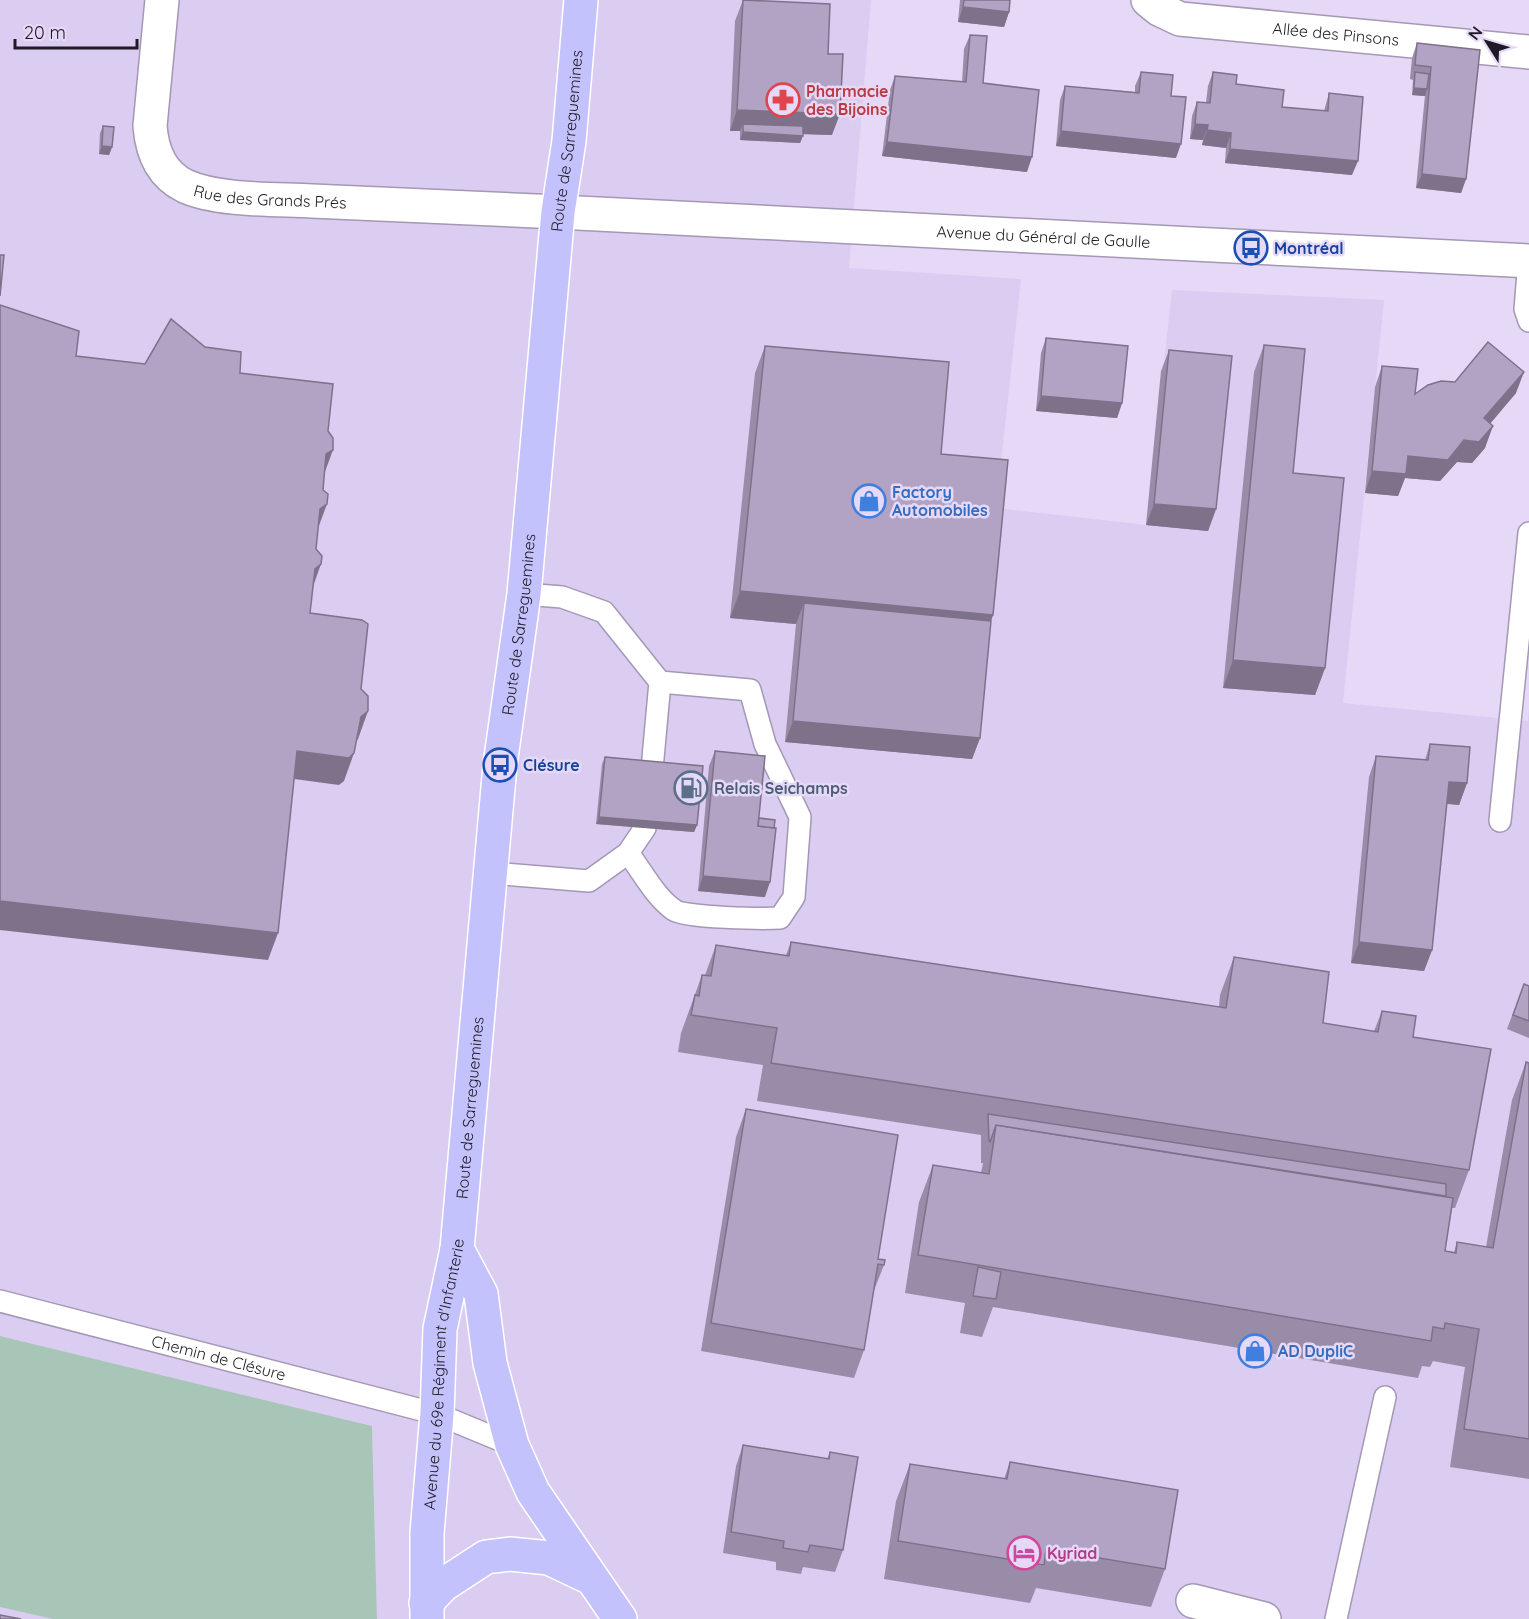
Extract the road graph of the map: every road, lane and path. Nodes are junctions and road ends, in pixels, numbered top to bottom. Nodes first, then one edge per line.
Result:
1 (162, 0) edge
2 (581, 0) edge
3 (1148, 0) edge
4 (1529, 52) edge
5 (558, 212) junction
6 (1529, 261) edge
7 (1529, 321) edge
8 (1529, 533) edge
9 (524, 594) junction
10 (660, 682) junction
11 (652, 769) edge
12 (1500, 820) dead end
13 (645, 828) edge
14 (628, 853) junction
15 (491, 873) junction
16 (457, 1249) junction
17 (0, 1301) edge
18 (1385, 1397) dead end
19 (437, 1414) junction
20 (512, 1445) junction
21 (589, 1577) junction
22 (1192, 1600) dead end
23 (426, 1611) edge
24 (620, 1619) edge
25 (1264, 1619) edge
26 (1336, 1619) edge

1 - 5 street, Rue des Grands Prés
2 - 5 main road, Route de Sarreguemines
3 - 4 street, Allée des Pinsons
5 - 6 street, Avenue du Général de Gaulle
5 - 9 main road, Route de Sarreguemines
6 - 7 lane
8 - 12 lane
9 - 10 lane
9 - 15 main road, Route de Sarreguemines
10 - 11 lane
10 - 14 lane
13 - 14 lane
14 - 15 lane
15 - 16 main road, Route de Sarreguemines
16 - 19 main road, Avenue du 69e Régiment d'Infanterie
16 - 20 main road, Avenue du 69e Régiment d'Infanterie
17 - 19 lane, Chemin de Clésure
18 - 26 lane
19 - 20 lane, Chemin de Clésure
19 - 23 main road, Avenue du 69e Régiment d'Infanterie
20 - 21 main road, Avenue du 69e Régiment d'Infanterie
21 - 23 main road, Avenue du 69e Régiment d'Infanterie
21 - 24 main road, Avenue du 69e Régiment d'Infanterie
22 - 25 street

